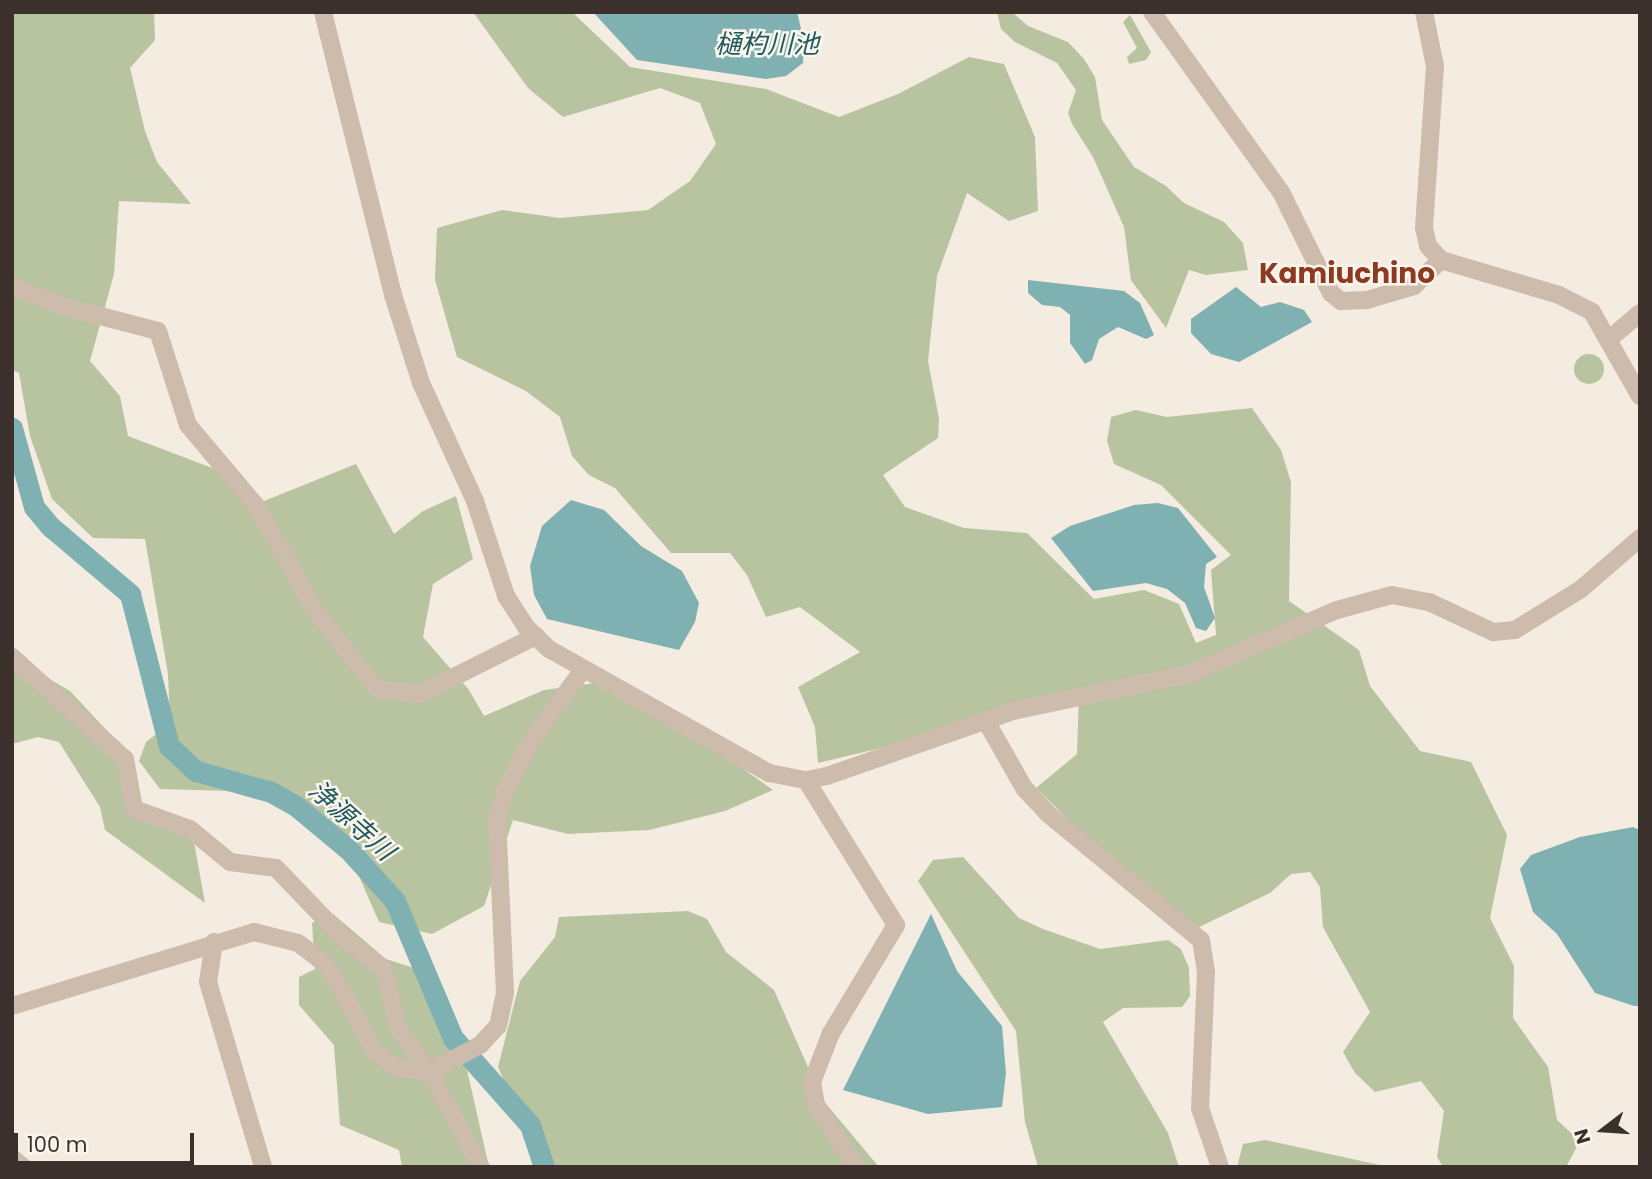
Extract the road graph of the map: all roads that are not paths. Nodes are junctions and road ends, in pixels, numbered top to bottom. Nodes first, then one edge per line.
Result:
1 (323, 12) edge
2 (1152, 12) edge
3 (1424, 12) edge
4 (1441, 260) junction
5 (12, 286) edge
6 (1640, 313) edge
7 (1608, 340) junction
8 (1640, 396) edge
9 (1640, 538) edge
10 (536, 636) junction
11 (12, 657) edge
12 (582, 671) junction
13 (986, 721) junction
14 (806, 780) junction
15 (214, 942) junction
16 (12, 1006) edge
17 (433, 1071) junction
18 (12, 1158) edge
19 (23, 1167) edge
20 (263, 1167) edge
21 (481, 1167) edge
22 (856, 1167) edge
23 (1220, 1167) edge

1 - 10 street
2 - 4 street
3 - 4 street
4 - 7 street
5 - 10 street
6 - 7 street
7 - 8 street
9 - 13 street
10 - 12 street
11 - 17 street
12 - 14 street
12 - 17 street
13 - 14 street
13 - 23 street
14 - 22 street
15 - 16 street
15 - 17 street
15 - 20 street
17 - 21 street
18 - 19 street

